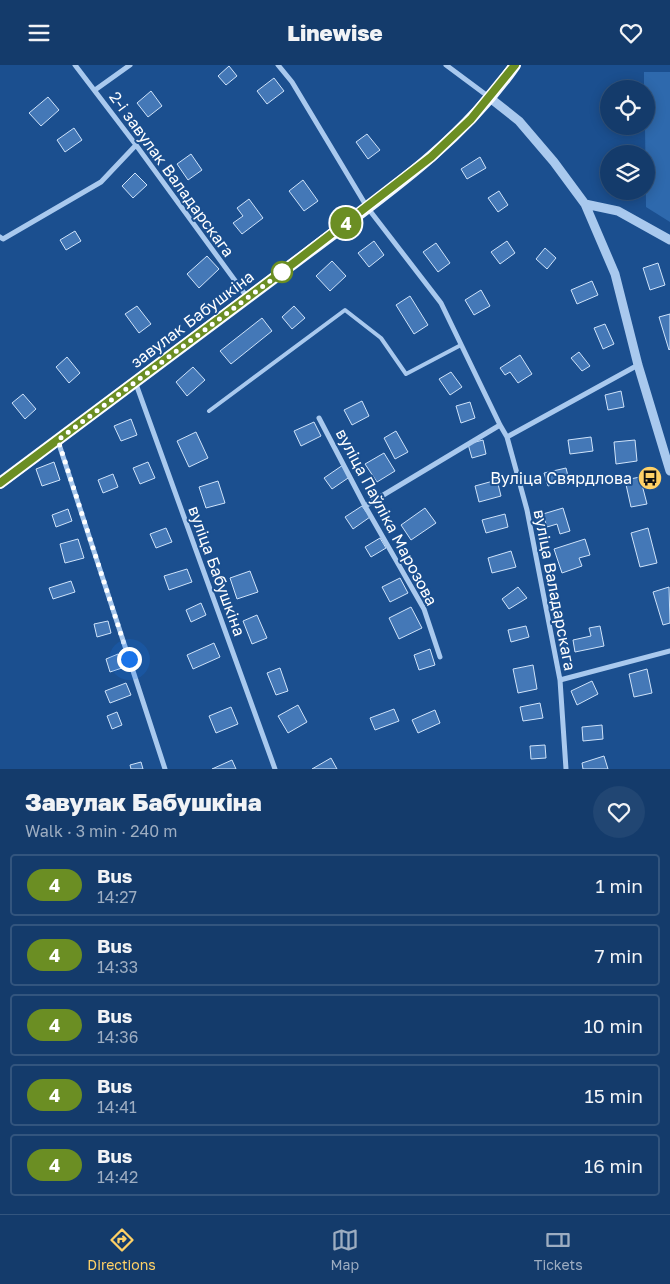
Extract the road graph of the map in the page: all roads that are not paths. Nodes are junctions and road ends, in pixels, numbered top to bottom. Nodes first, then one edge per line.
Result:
1 (76, 65) edge
2 (130, 65) edge
3 (278, 65) edge
4 (446, 65) edge
5 (515, 65) edge
6 (95, 90) junction
7 (490, 98) junction
8 (136, 145) junction
9 (585, 204) junction
10 (367, 207) junction
11 (0, 237) edge
12 (670, 240) edge
13 (247, 298) junction
14 (461, 345) junction
15 (638, 365) junction
16 (135, 382) junction
17 (209, 411) dead end
18 (319, 418) dead end
19 (500, 425) junction
20 (508, 437) junction
21 (58, 440) junction
22 (670, 471) edge
23 (0, 483) edge
24 (365, 506) junction
25 (670, 651) edge
26 (440, 657) dead end
27 (560, 680) junction
28 (165, 769) edge
29 (275, 769) edge
30 (566, 769) edge

1 - 6 street, 2-і завулак Валадарскага
2 - 6 street
3 - 10 street, вуліца Валадарскага
4 - 7 street
5 - 7 main road, завулак Бабушкіна
6 - 8 street, 2-і завулак Валадарскага
7 - 9 street
7 - 10 main road, завулак Бабушкіна
8 - 11 street
8 - 13 street, 2-і завулак Валадарскага
9 - 12 street
9 - 15 street
10 - 13 main road, завулак Бабушкіна
10 - 14 street, вуліца Валадарскага
13 - 16 main road, завулак Бабушкіна
14 - 17 lane
14 - 19 street, вуліца Валадарскага
15 - 20 street
15 - 22 street
16 - 21 main road, завулак Бабушкіна
16 - 29 street, вуліца Бабушкіна
18 - 24 street, вуліца Паўліка Марозова
19 - 20 street, вуліца Валадарскага
19 - 24 street
20 - 27 street, вуліца Валадарскага
21 - 23 main road, завулак Бабушкіна
21 - 28 street
24 - 26 street, вуліца Паўліка Марозова
25 - 27 street
27 - 30 street, вуліца Валадарскага

